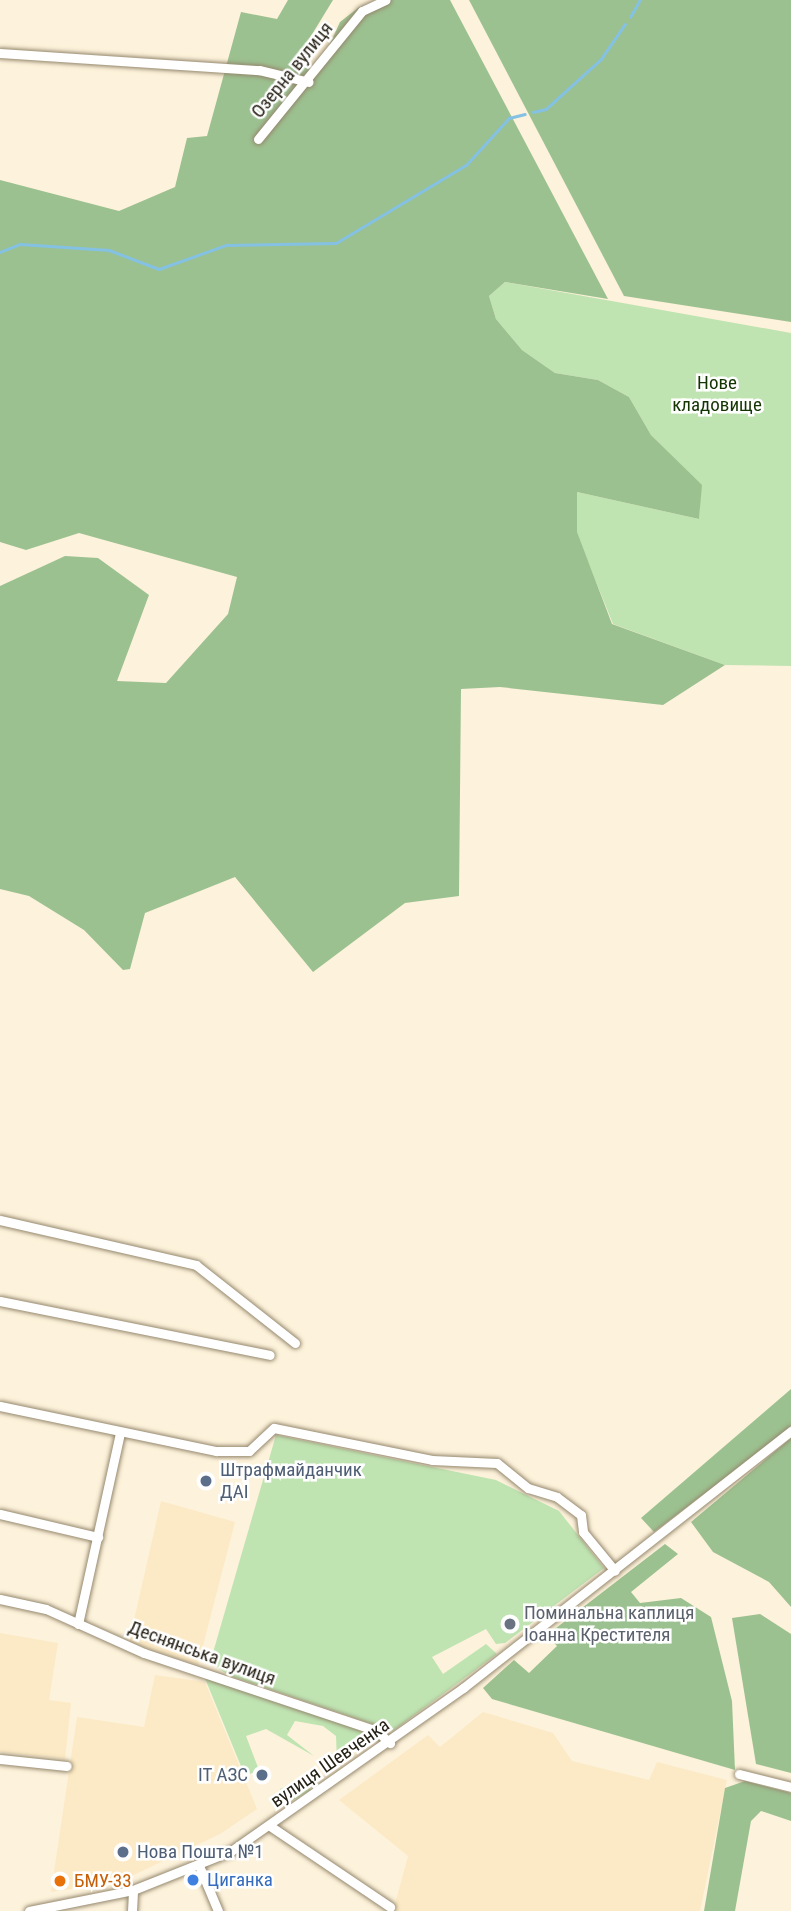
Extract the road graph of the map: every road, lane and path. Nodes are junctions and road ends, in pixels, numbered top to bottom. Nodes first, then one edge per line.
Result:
1 (386, 0) edge
2 (0, 53) edge
3 (310, 82) junction
4 (258, 139) dead end
5 (0, 1220) edge
6 (0, 1301) edge
7 (295, 1343) dead end
8 (270, 1355) dead end
9 (0, 1406) edge
10 (791, 1431) edge
11 (120, 1433) junction
12 (0, 1514) edge
13 (98, 1537) junction
14 (615, 1571) junction
15 (0, 1599) edge
16 (78, 1624) junction
17 (390, 1743) junction
18 (0, 1759) edge
19 (67, 1766) dead end
20 (739, 1774) dead end
21 (791, 1787) edge
22 (270, 1826) junction
23 (200, 1868) junction
24 (133, 1890) junction
25 (390, 1907) dead end
26 (29, 1911) edge
27 (132, 1911) edge
28 (218, 1911) edge

1 - 3 street, Озерна вулиця
2 - 3 street
3 - 4 street, Озерна вулиця
5 - 7 street
6 - 8 street
9 - 11 street
10 - 14 street, вулиця Шевченка
11 - 13 street
11 - 14 street
12 - 13 street
13 - 16 street
14 - 17 street, вулиця Шевченка
15 - 16 street, Деснянська вулиця
16 - 17 street, Деснянська вулиця
17 - 22 street, вулиця Шевченка
18 - 19 street
20 - 21 street
22 - 23 street, вулиця Шевченка
22 - 25 street
23 - 24 street, вулиця Шевченка
23 - 28 street
24 - 26 street, вулиця Шевченка
24 - 27 street

